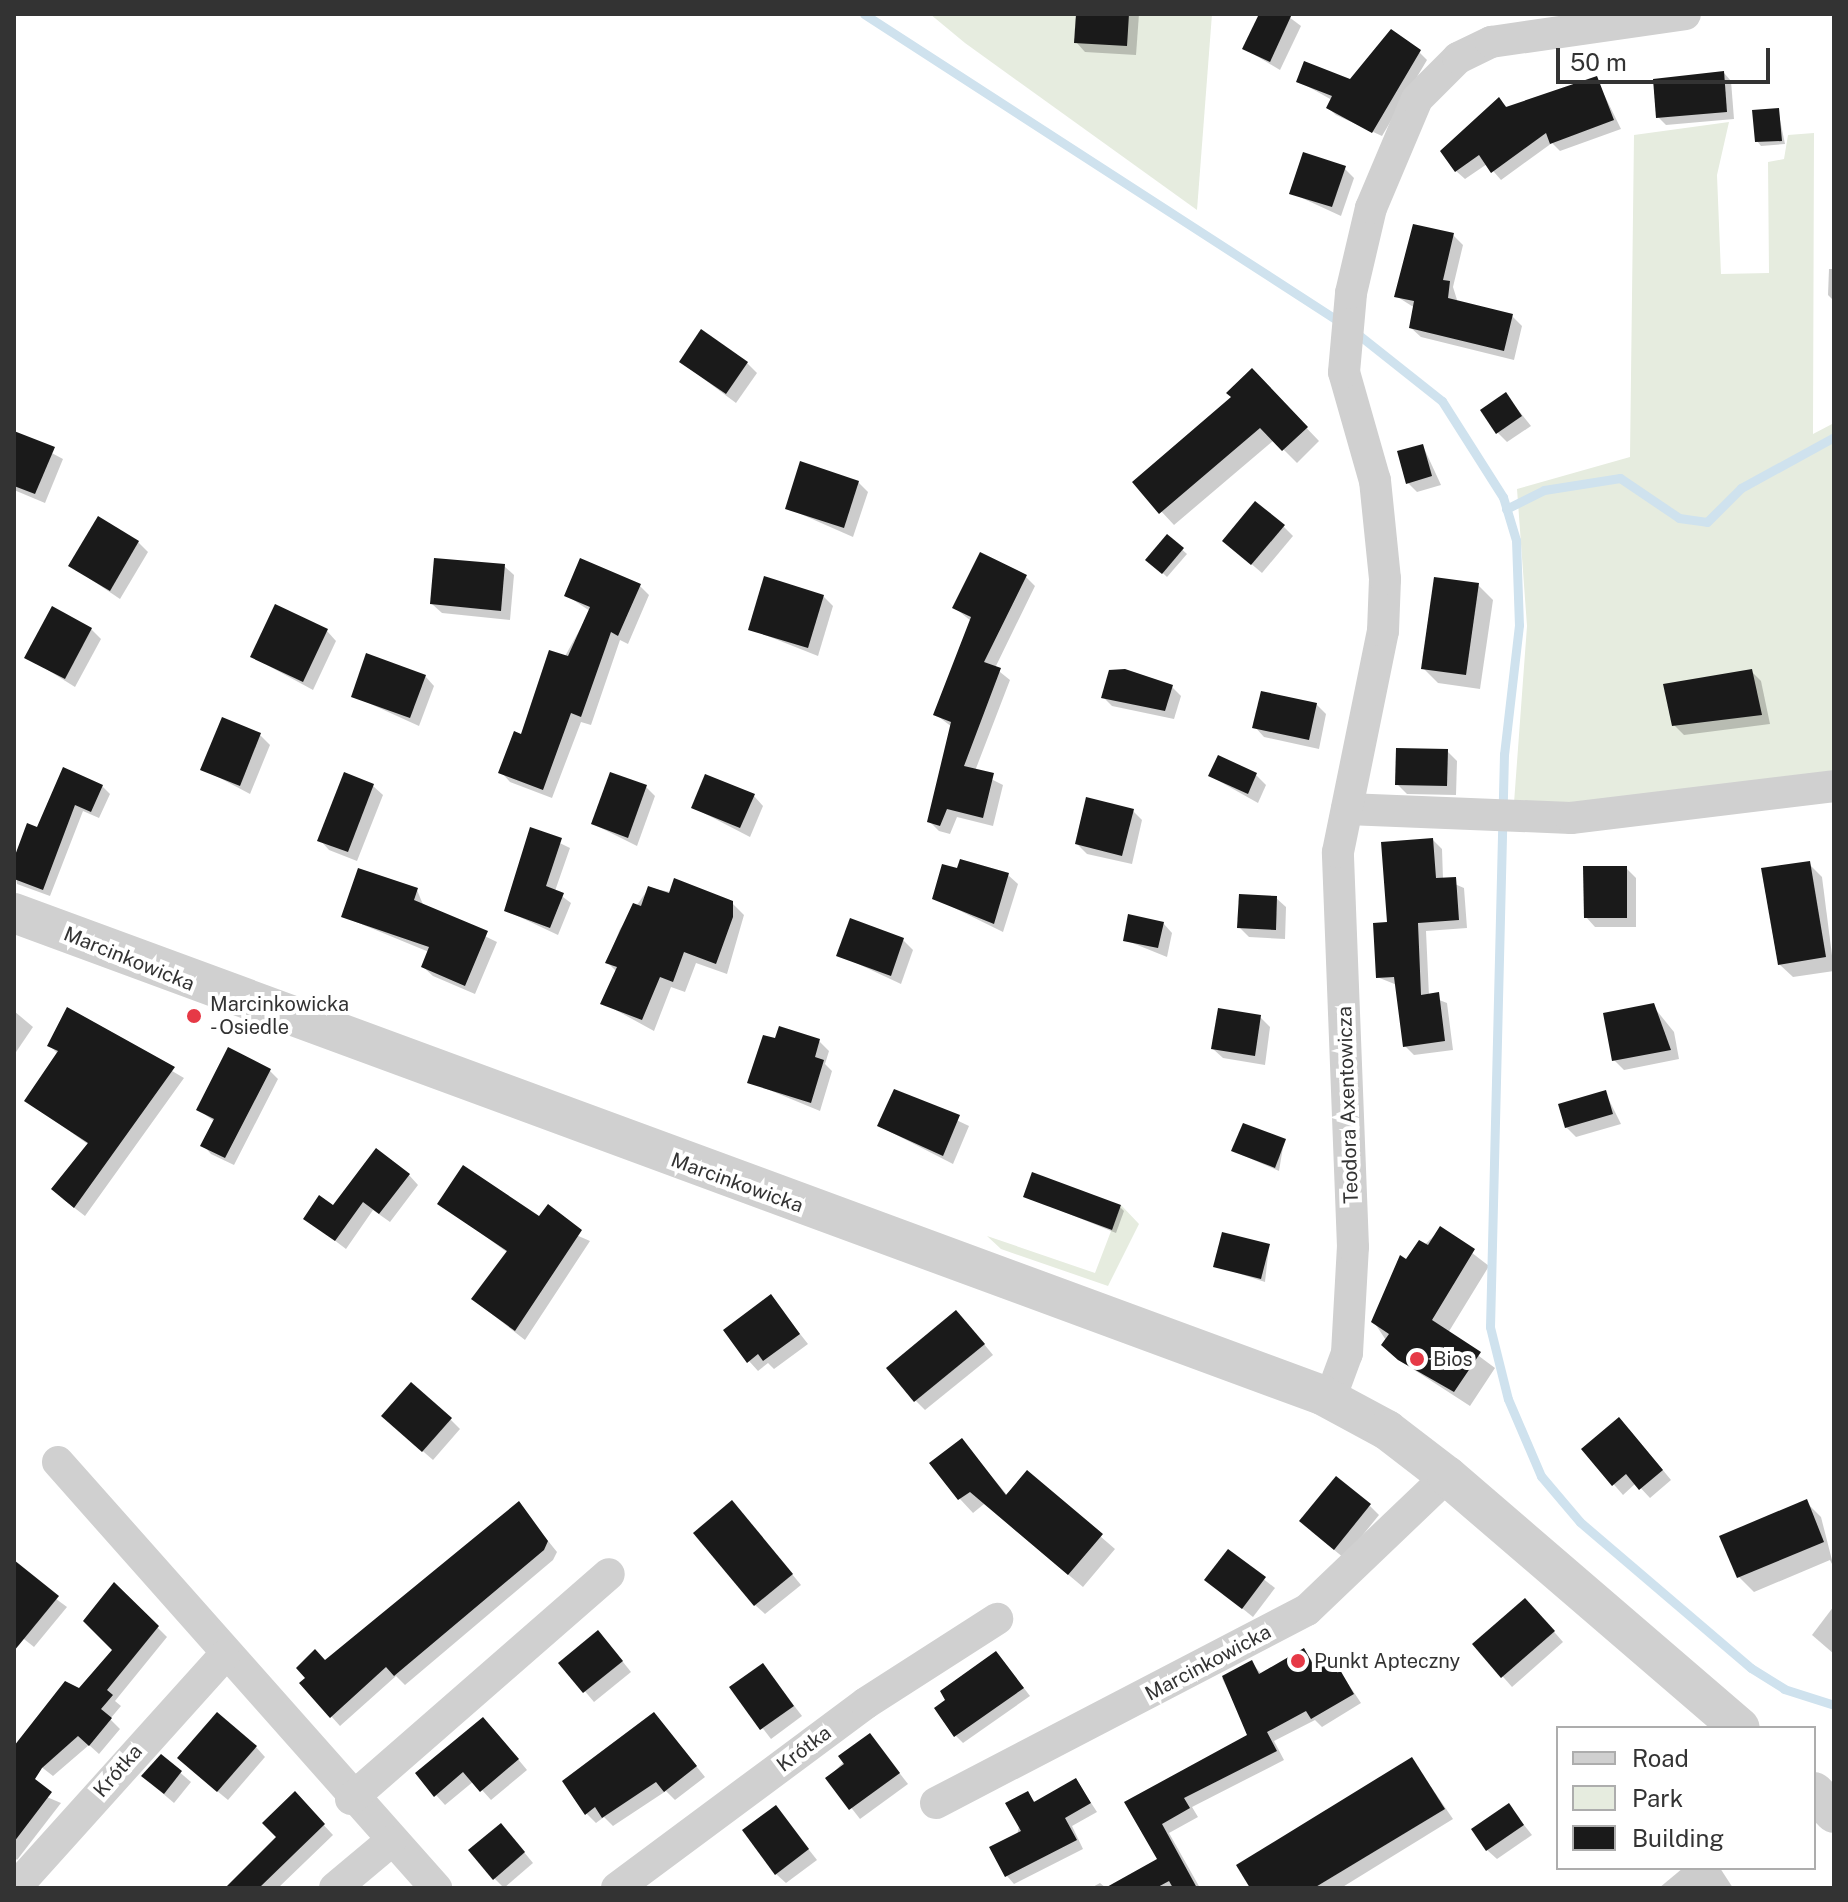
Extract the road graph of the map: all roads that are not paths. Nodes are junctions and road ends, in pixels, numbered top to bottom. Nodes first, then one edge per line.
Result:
1 (1685, 14) edge
2 (1834, 786) edge
3 (1347, 809) junction
4 (14, 913) edge
5 (1330, 1399) junction
6 (58, 1462) dead end
7 (1447, 1476) junction
8 (609, 1574) dead end
9 (997, 1619) dead end
10 (224, 1656) junction
11 (1738, 1726) edge
12 (1816, 1794) edge
13 (351, 1799) junction
14 (936, 1803) dead end
15 (1834, 1813) edge
16 (390, 1842) junction
17 (15, 1888) edge
18 (335, 1888) edge
19 (436, 1888) edge
20 (617, 1888) edge

1 - 3 street, Teodora Axentowicza
2 - 3 street
3 - 5 street, Teodora Axentowicza
4 - 5 street, Marcinkowicka
5 - 7 street, Marcinkowicka
6 - 10 street
7 - 11 street, Marcinkowicka
7 - 14 street, Marcinkowicka
8 - 13 street
9 - 20 street, Krótka
10 - 13 street
10 - 17 street, Krótka
12 - 15 street
13 - 16 street
16 - 18 street
16 - 19 street

